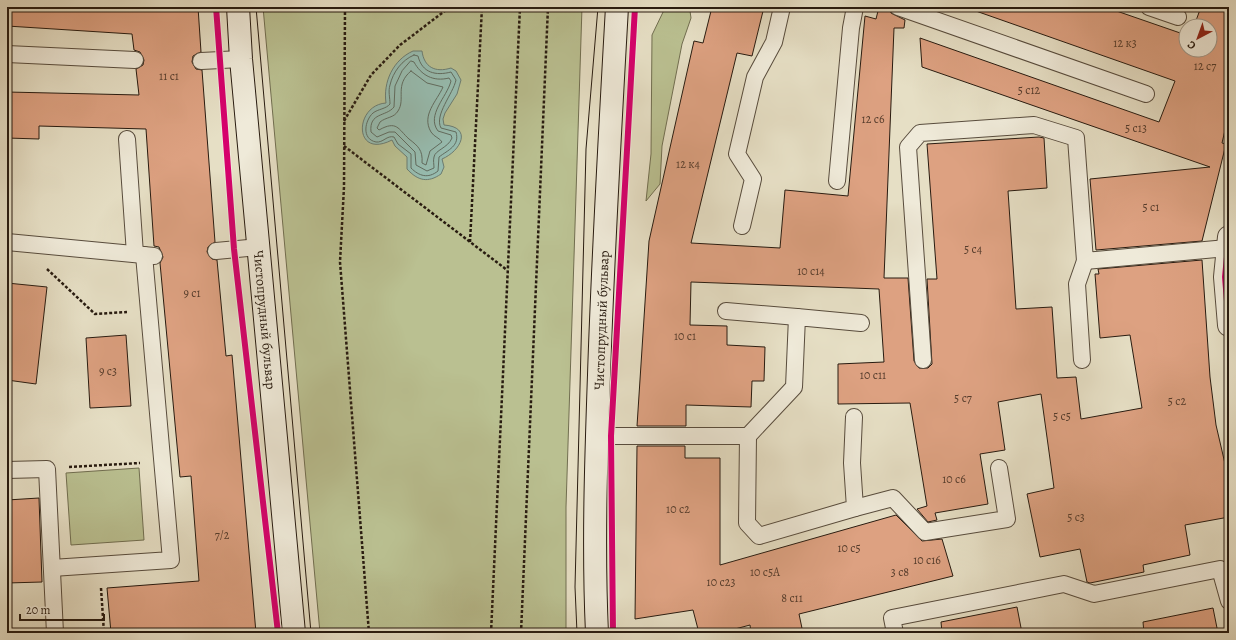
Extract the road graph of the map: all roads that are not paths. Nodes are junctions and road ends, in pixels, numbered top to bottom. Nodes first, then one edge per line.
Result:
1 (238, 7) edge
2 (617, 7) edge
3 (782, 7) edge
4 (855, 7) edge
5 (898, 7) edge
6 (1149, 7) edge
7 (1178, 17) dead end
8 (7, 54) edge
9 (241, 59) junction
10 (135, 60) dead end
11 (201, 61) dead end
12 (1146, 94) dead end
13 (127, 139) dead end
14 (837, 181) dead end
15 (742, 226) dead end
16 (13, 242) edge
17 (1228, 242) edge
18 (259, 247) junction
19 (216, 251) dead end
20 (144, 255) junction
21 (1086, 261) junction
22 (726, 311) dead end
23 (797, 317) junction
24 (861, 323) dead end
25 (1229, 325) edge
26 (923, 360) dead end
27 (1082, 360) dead end
28 (854, 417) dead end
29 (596, 436) junction
30 (748, 436) junction
31 (999, 468) dead end
32 (7, 470) edge
33 (855, 508) junction
34 (52, 568) junction
35 (1226, 580) edge
36 (1229, 600) edge
37 (55, 633) edge
38 (294, 633) edge
39 (597, 633) edge
40 (895, 633) edge

1 - 9 main road, Чистопрудный бульвар
2 - 29 main road, Чистопрудный бульвар
3 - 15 lane
4 - 14 lane
5 - 12 lane
6 - 7 lane
8 - 10 lane
9 - 11 lane
9 - 18 main road, Чистопрудный бульвар
13 - 20 lane
16 - 20 lane
17 - 21 lane
17 - 25 main road
18 - 19 lane
18 - 38 main road, Чистопрудный бульвар
20 - 34 lane
21 - 26 lane
21 - 27 lane
22 - 23 lane
23 - 24 lane
23 - 30 lane
28 - 33 lane
29 - 30 lane
29 - 39 main road, Чистопрудный бульвар
30 - 33 lane
31 - 33 lane
32 - 34 lane
34 - 37 lane
35 - 36 lane
35 - 40 lane

